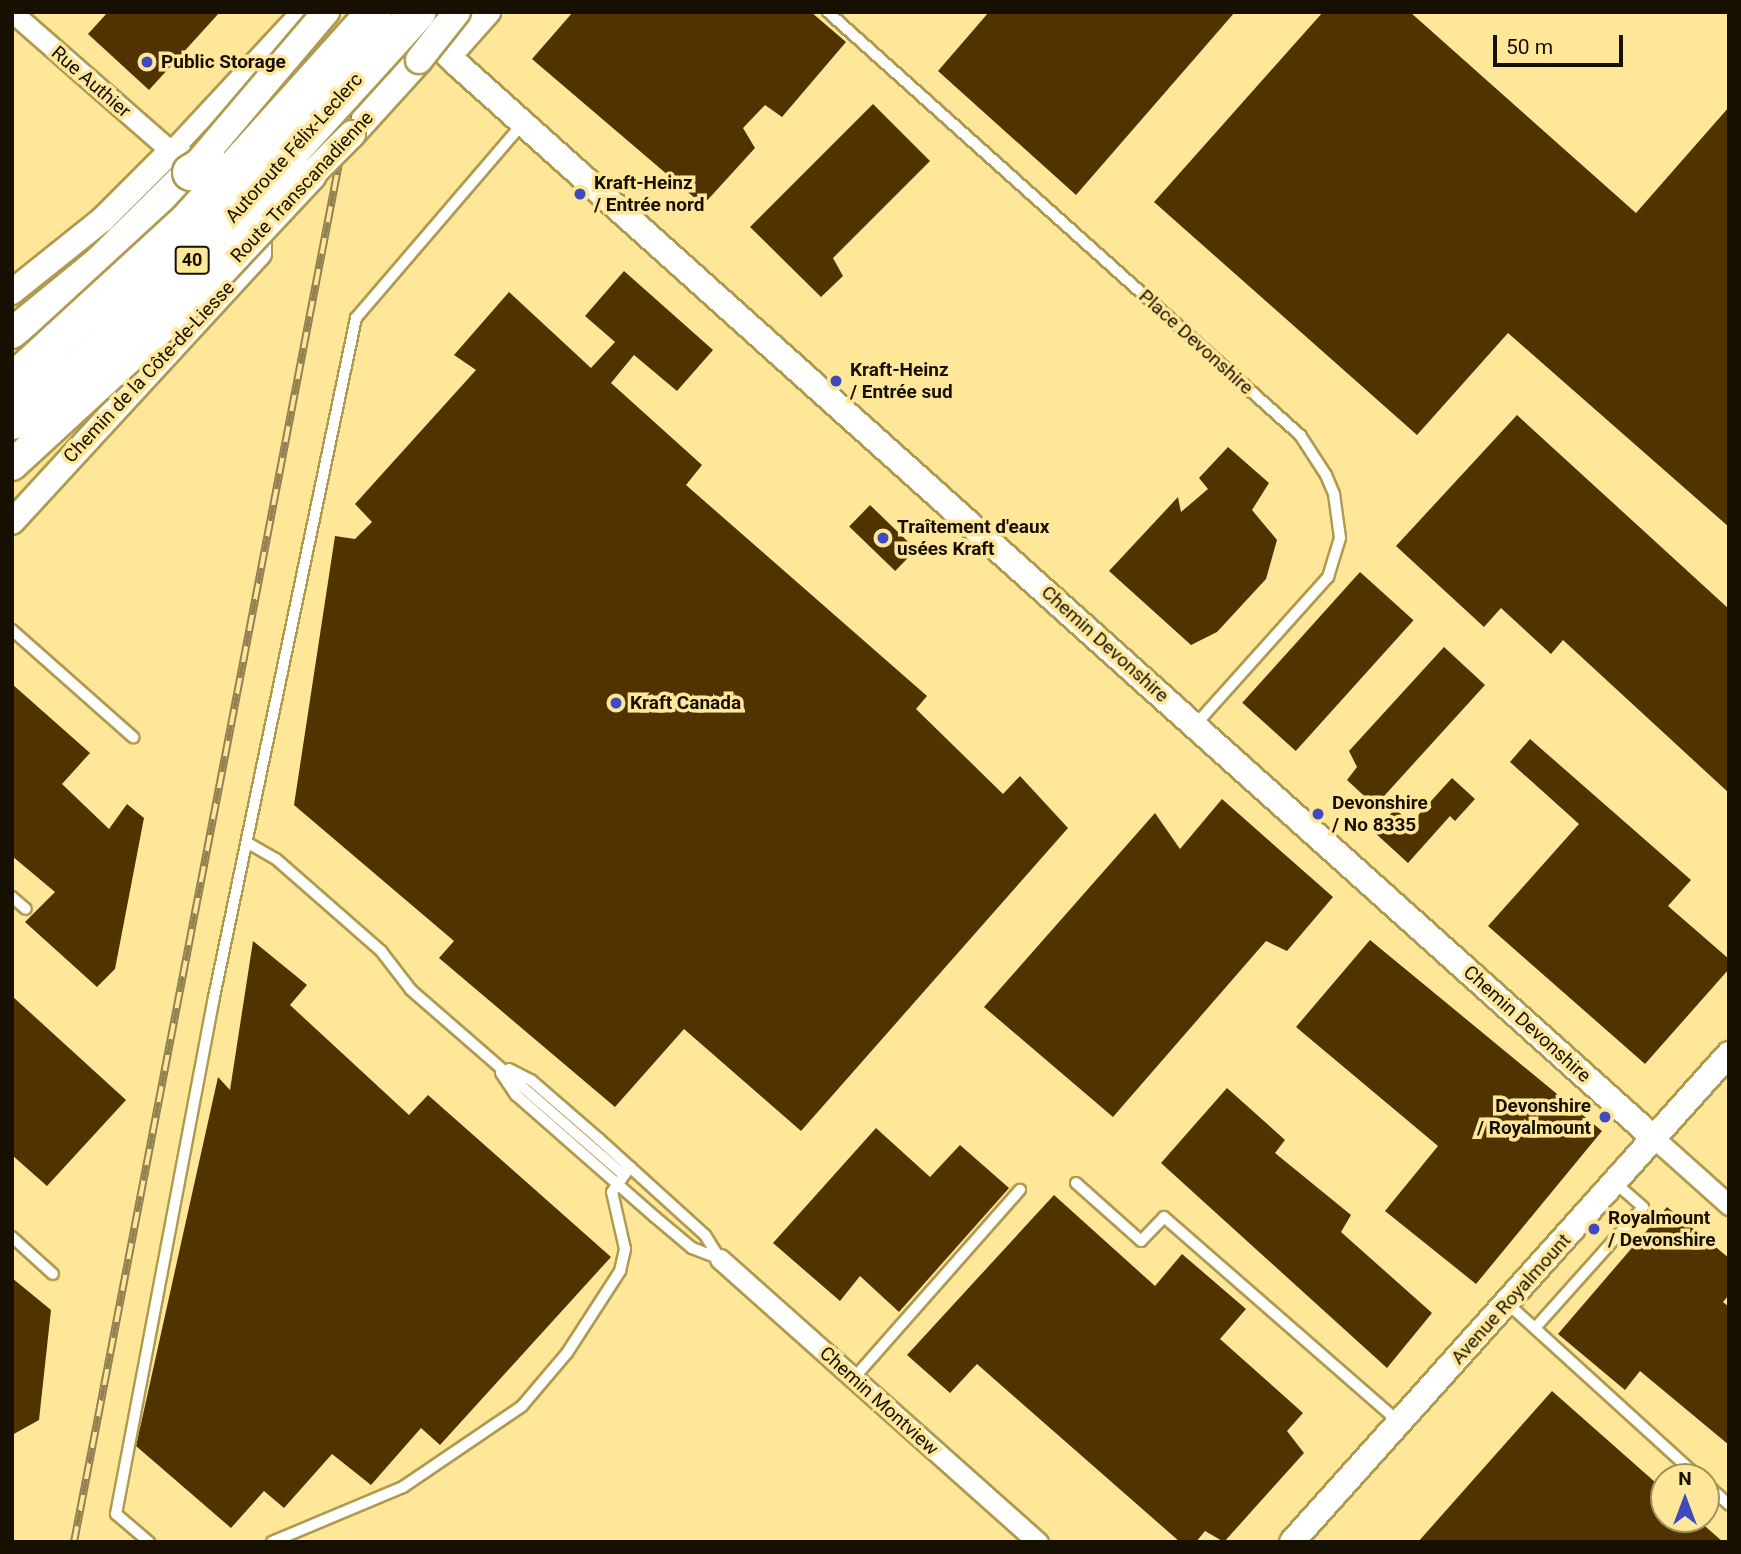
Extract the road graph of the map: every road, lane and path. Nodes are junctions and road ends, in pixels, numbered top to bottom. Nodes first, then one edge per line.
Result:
1 (12, 12) edge
2 (300, 12) edge
3 (374, 12) edge
4 (416, 12) edge
5 (457, 12) edge
6 (488, 12) edge
7 (828, 12) edge
8 (321, 13) edge
9 (449, 56) junction
10 (524, 122) junction
11 (189, 161) junction
12 (311, 175) joint
13 (259, 253) junction
14 (12, 292) edge
15 (12, 333) edge
16 (12, 382) edge
17 (12, 421) edge
18 (12, 465) edge
19 (12, 522) edge
20 (12, 630) edge
21 (1195, 725) junction
22 (133, 737) dead end
23 (248, 843) junction
24 (12, 897) edge
25 (26, 909) dead end
26 (1729, 1055) edge
27 (493, 1061) junction
28 (1654, 1138) junction
29 (623, 1175) junction
30 (1076, 1183) dead end
31 (1615, 1183) junction
32 (1020, 1190) dead end
33 (1729, 1205) edge
34 (12, 1237) edge
35 (720, 1259) junction
36 (53, 1274) dead end
37 (1507, 1303) junction
38 (1535, 1328) junction
39 (854, 1378) junction
40 (1399, 1422) junction
41 (1683, 1463) edge
42 (149, 1542) edge
43 (272, 1542) edge
44 (1038, 1542) edge
45 (1292, 1542) edge

1 - 11 street, Rue Authier
2 - 11 street
3 - 16 highway, Autoroute Félix-Leclerc / 40, bridge
4 - 9 street, Chemin Devonshire
4 - 17 highway, Autoroute Félix-Leclerc / 40, bridge
5 - 12 main road, Route Transcanadienne, bridge
6 - 9 street
7 - 21 lane, Place Devonshire
8 - 11 main road, bridge
8 - 13 street, Chemin de la Côte-de-Liesse
9 - 10 street, Chemin Devonshire
10 - 21 street, Chemin Devonshire
10 - 23 lane
11 - 13 street
11 - 14 street
11 - 15 main road
12 - 18 main road, Route Transcanadienne, bridge
13 - 19 street, Chemin de la Côte-de-Liesse
20 - 22 lane
21 - 28 street, Chemin Devonshire
23 - 27 lane
23 - 42 lane
24 - 25 lane
26 - 28 street, Avenue Royalmount
27 - 29 lane
27 - 29 lane
28 - 31 street, Avenue Royalmount
28 - 33 street, Chemin Devonshire
29 - 35 lane
29 - 35 lane
29 - 43 lane
30 - 40 lane
31 - 37 street, Avenue Royalmount
31 - 38 lane
32 - 39 lane
34 - 36 lane
35 - 39 street, Chemin Montview
37 - 38 lane
37 - 40 street, Avenue Royalmount
38 - 41 lane
39 - 44 street, Chemin Montview
40 - 45 street, Avenue Royalmount

